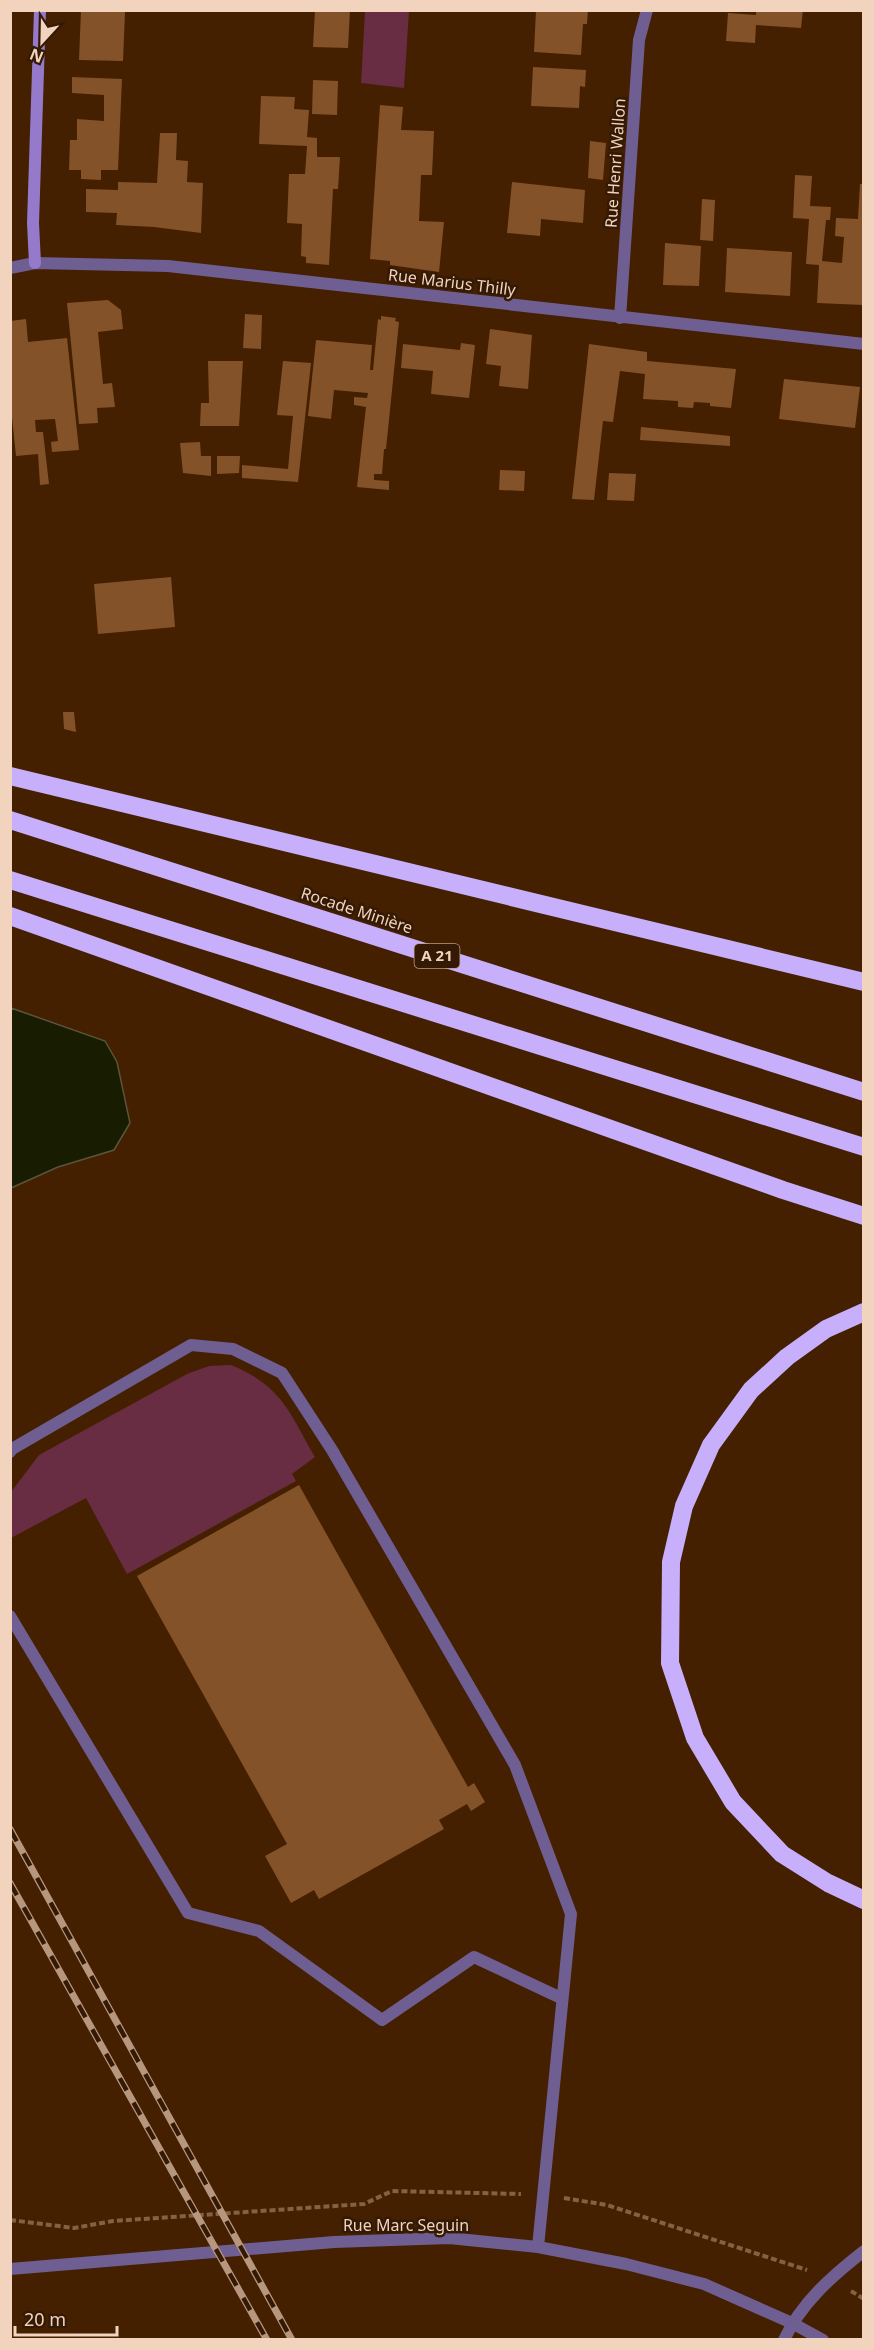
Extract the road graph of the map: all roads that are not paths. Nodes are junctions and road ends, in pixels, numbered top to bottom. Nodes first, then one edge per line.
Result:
1 (40, 10) edge
2 (647, 10) edge
3 (35, 263) junction
4 (10, 268) edge
5 (620, 318) junction
6 (864, 344) edge
7 (10, 776) edge
8 (10, 820) edge
9 (10, 880) edge
10 (10, 916) edge
11 (864, 982) edge
12 (864, 1092) edge
13 (864, 1147) edge
14 (864, 1216) edge
15 (864, 1312) edge
16 (10, 1452) edge
17 (10, 1616) edge
18 (864, 1900) edge
19 (561, 1998) junction
20 (538, 2247) junction
21 (864, 2251) edge
22 (10, 2269) edge
23 (792, 2323) junction
24 (784, 2340) edge
25 (823, 2340) edge

1 - 3 street
2 - 5 street, Rue Henri Wallon
3 - 4 street, Rue Marius Thilly
3 - 5 street, Rue Marius Thilly
5 - 6 street, Rue Marius Thilly
7 - 11 highway
8 - 12 highway, Rocade Minière / A 21
9 - 13 highway
10 - 14 highway
15 - 18 highway
16 - 19 street
17 - 19 street
19 - 20 street
20 - 22 street, Rue Marc Seguin
20 - 23 street, Rue Marc Seguin
21 - 23 street
23 - 24 street
23 - 25 street, Rue Marc Seguin

